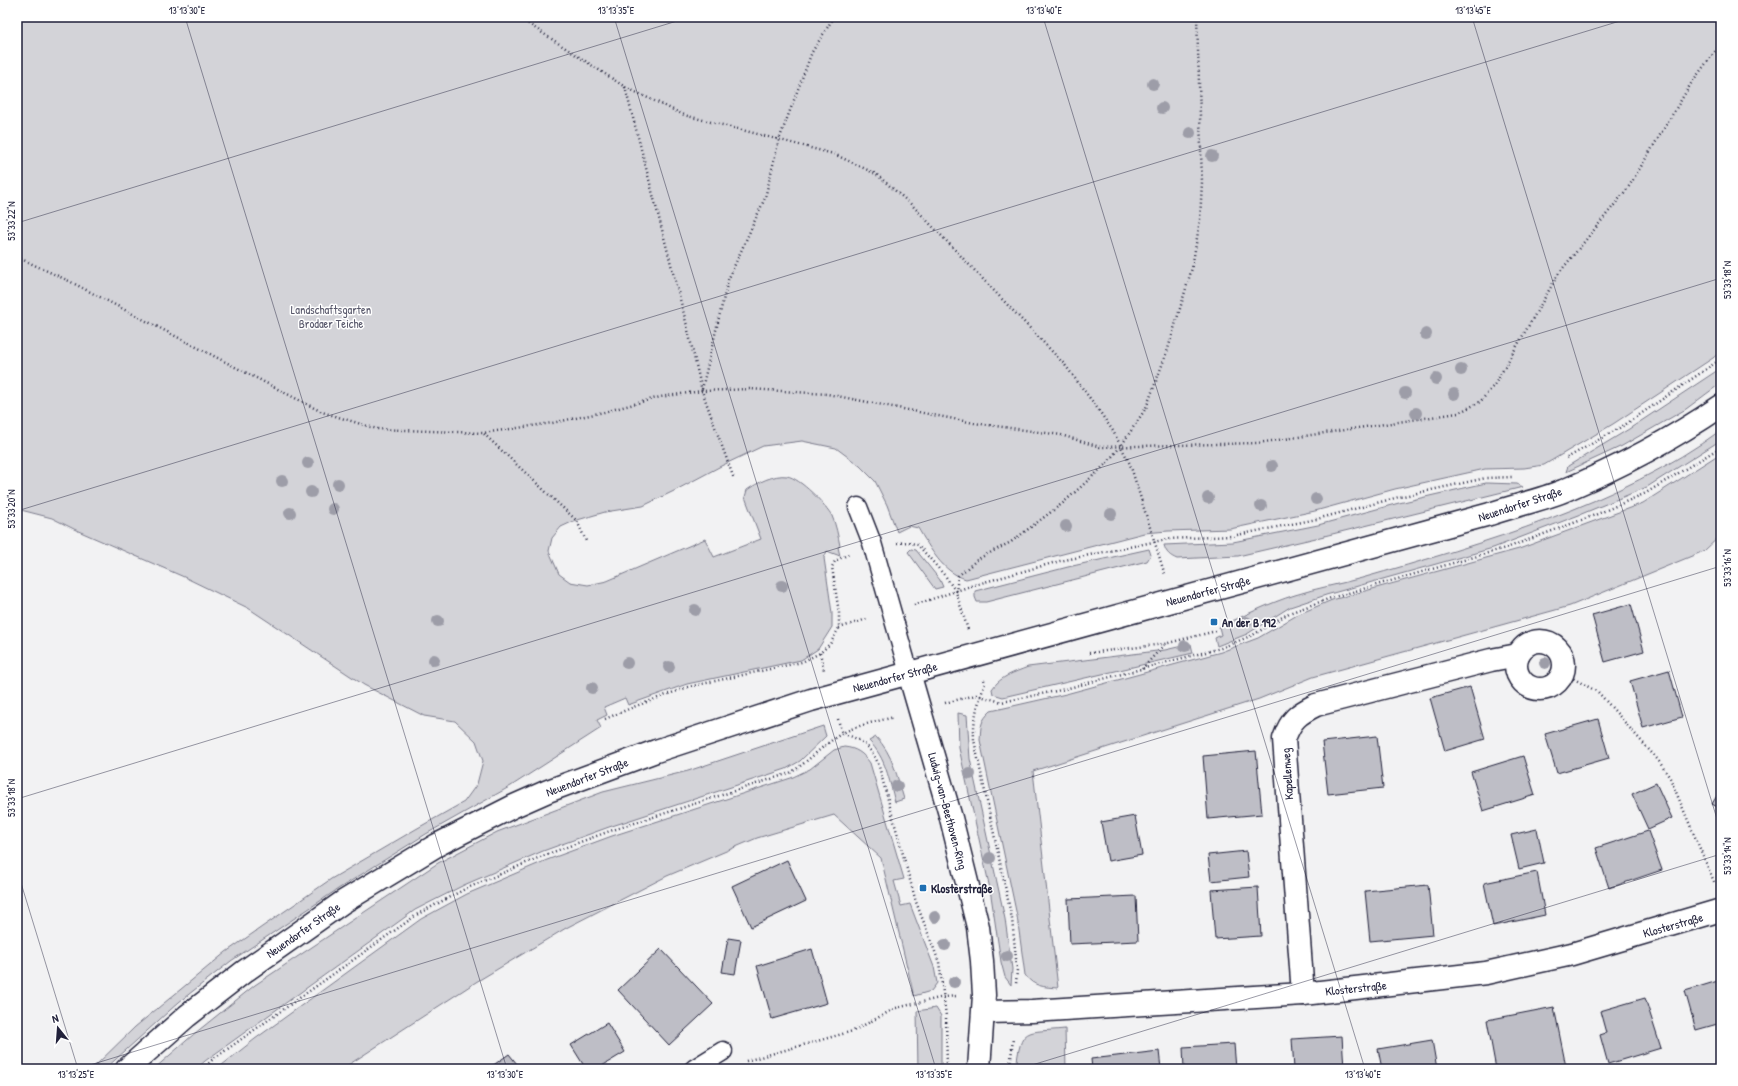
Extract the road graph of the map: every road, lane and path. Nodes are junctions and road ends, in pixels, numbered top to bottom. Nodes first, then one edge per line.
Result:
1 (518, 17) edge
2 (834, 17) edge
3 (1197, 17) edge
4 (1721, 41) edge
5 (625, 87) junction
6 (778, 140) junction
7 (17, 257) edge
8 (1721, 359) edge
9 (702, 391) junction
10 (1721, 406) edge
11 (484, 433) junction
12 (1121, 446) junction
13 (1721, 447) edge
14 (1565, 459) dead end
15 (1517, 477) dead end
16 (734, 479) dead end
17 (858, 507) dead end
18 (586, 541) dead end
19 (1154, 541) junction
20 (908, 542) dead end
21 (835, 561) dead end
22 (956, 592) junction
23 (1173, 601) junction
24 (891, 612) junction
25 (839, 628) junction
26 (1216, 631) dead end
27 (1164, 644) junction
28 (1087, 654) dead end
29 (1518, 655) junction
30 (1141, 670) junction
31 (909, 673) junction
32 (1563, 674) junction
33 (991, 678) dead end
34 (981, 695) junction
35 (920, 710) junction
36 (605, 719) dead end
37 (842, 734) junction
38 (1720, 900) edge
39 (1303, 994) junction
40 (932, 1000) dead end
41 (984, 1012) junction
42 (1014, 1012) junction
43 (723, 1051) dead end
44 (741, 1063) dead end
45 (127, 1069) edge
46 (203, 1069) edge
47 (694, 1069) edge
48 (947, 1069) edge
49 (978, 1069) edge
50 (1010, 1069) edge

1 - 5 path
2 - 6 path
3 - 12 path
4 - 12 path
5 - 6 path
5 - 9 path
6 - 9 path
6 - 12 path
7 - 11 path
8 - 14 path
9 - 11 path
9 - 12 path
9 - 16 path
10 - 23 street, Neuendorfer Straße
11 - 18 path
12 - 19 path
12 - 22 path
13 - 30 path
15 - 19 path
17 - 24 lane
19 - 22 path
19 - 23 path
20 - 22 path
21 - 25 path
22 - 24 path
23 - 31 street, Neuendorfer Straße
24 - 25 path
24 - 31 lane
25 - 36 path
26 - 27 path
27 - 28 path
27 - 30 path
29 - 32 street
29 - 32 street
29 - 39 street, Kapellenweg
30 - 34 path
31 - 35 street, Ludwig-van-Beethoven-Ring
31 - 45 street, Neuendorfer Straße
32 - 38 path
33 - 34 path
34 - 35 path
34 - 42 path
35 - 37 path
35 - 41 street, Ludwig-van-Beethoven-Ring
37 - 46 path
37 - 48 path
38 - 39 street, Klosterstraße
39 - 42 street, Klosterstraße
40 - 44 path
41 - 42 street, Klosterstraße
41 - 49 street, Ludwig-van-Beethoven-Ring
42 - 50 path
43 - 47 lane

